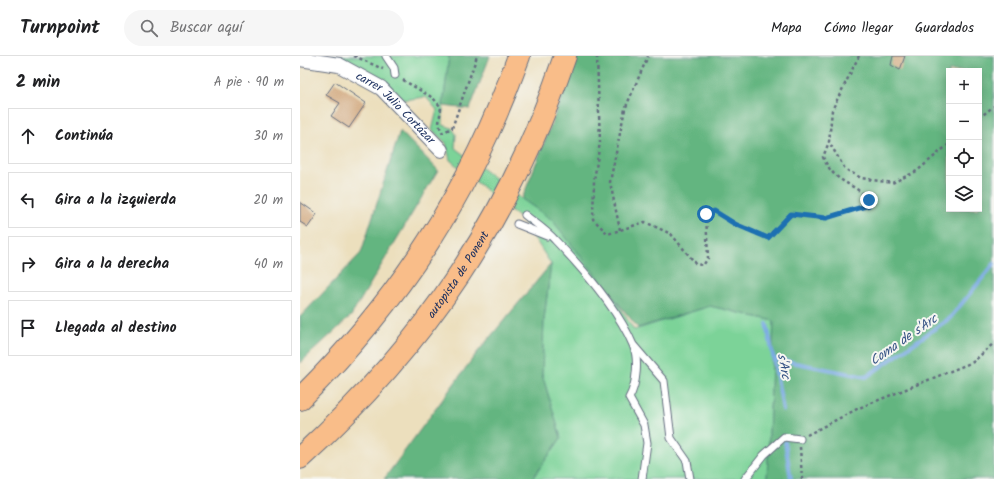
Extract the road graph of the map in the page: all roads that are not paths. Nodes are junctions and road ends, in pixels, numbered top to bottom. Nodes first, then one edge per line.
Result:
1 (386, 56) edge
2 (519, 56) edge
3 (564, 56) edge
4 (300, 59) edge
5 (395, 75) road end
6 (443, 144) road end
7 (525, 215) dead end
8 (517, 224) dead end
9 (555, 239) junction
10 (634, 346) junction
11 (300, 399) edge
12 (800, 438) road end
13 (300, 458) edge
14 (642, 479) edge
15 (690, 479) edge
16 (745, 479) edge

1 - 5 lane
2 - 11 highway
3 - 13 highway, autopista de Ponent
4 - 6 street, carrer Julio Cortázar
7 - 9 lane
8 - 9 lane
9 - 10 lane
10 - 14 lane
10 - 15 lane
12 - 16 lane

